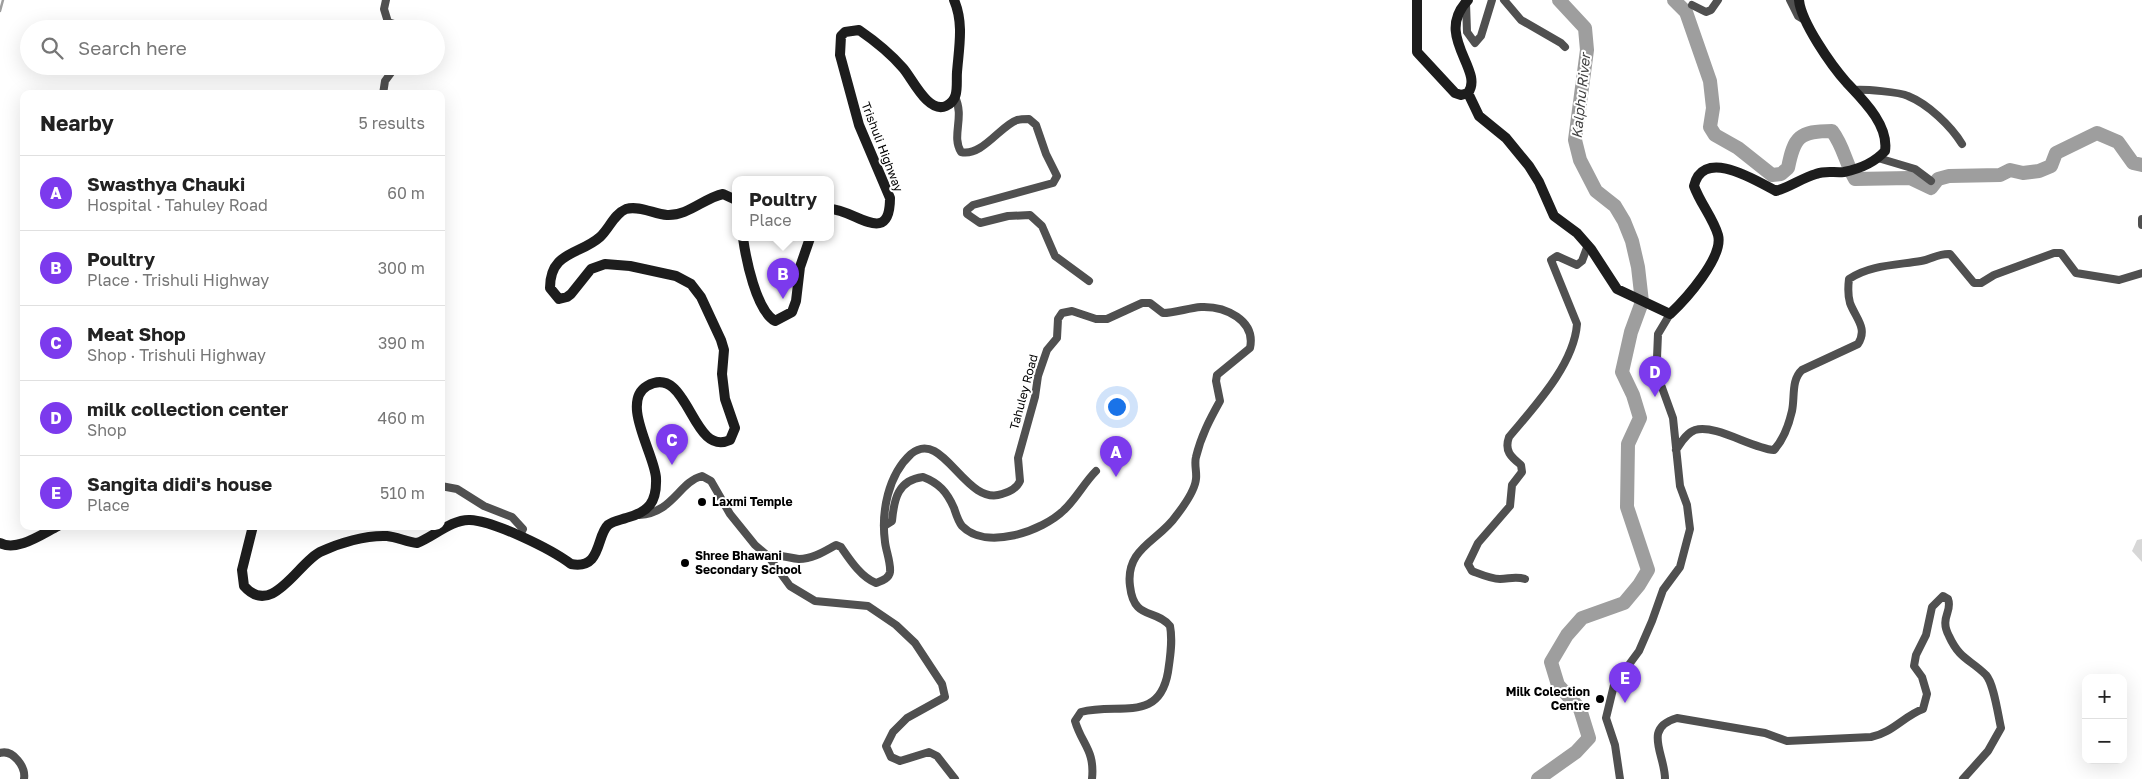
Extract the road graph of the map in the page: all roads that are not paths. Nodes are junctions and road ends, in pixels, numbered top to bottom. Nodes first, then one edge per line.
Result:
1 (386, 0) edge
2 (954, 0) edge
3 (1417, 0) edge
4 (1492, 0) edge
5 (1504, 0) edge
6 (1718, 0) edge
7 (1790, 0) edge
8 (1799, 0) edge
9 (1467, 1) edge
10 (1692, 5) dead end
11 (1803, 19) junction
12 (387, 20) edge
13 (1565, 48) dead end
14 (389, 75) edge
15 (384, 90) edge
16 (1854, 90) junction
17 (1468, 93) junction
18 (955, 97) junction
19 (1962, 144) dead end
20 (1878, 158) junction
21 (1931, 182) dead end
22 (732, 198) edge
23 (834, 210) edge
24 (2142, 219) edge
25 (2142, 225) edge
26 (743, 241) edge
27 (809, 241) edge
28 (1588, 246) junction
29 (2142, 273) edge
30 (1090, 281) dead end
31 (1670, 314) junction
32 (1676, 450) junction
33 (1096, 471) dead end
34 (445, 487) edge
35 (634, 516) junction
36 (884, 526) junction
37 (445, 528) edge
38 (50, 530) edge
39 (252, 530) edge
40 (442, 530) edge
41 (520, 535) junction
42 (0, 544) edge
43 (768, 556) junction
44 (1525, 579) dead end
45 (0, 753) edge
46 (24, 779) edge
47 (955, 779) edge
48 (1092, 779) edge
49 (1620, 779) edge
50 (1665, 779) edge
51 (1964, 779) edge

1 - 12 street
2 - 18 street
3 - 17 street
4 - 9 street
5 - 13 street
6 - 10 street
7 - 11 street
8 - 11 street
9 - 17 street
11 - 16 street
14 - 15 street
16 - 19 street
16 - 20 street
17 - 28 street
18 - 23 street, Trishuli Highway
18 - 30 street
20 - 21 street
20 - 31 street
22 - 35 street
24 - 25 street
26 - 27 street
28 - 31 street
28 - 44 street
29 - 32 street
31 - 32 street
32 - 49 street
33 - 36 street
34 - 41 street
35 - 41 street
35 - 43 street
36 - 43 street, Tahuley Road
36 - 48 street, Tahuley Road
37 - 41 street
38 - 42 street
39 - 40 street
43 - 47 street
45 - 46 street
50 - 51 street

